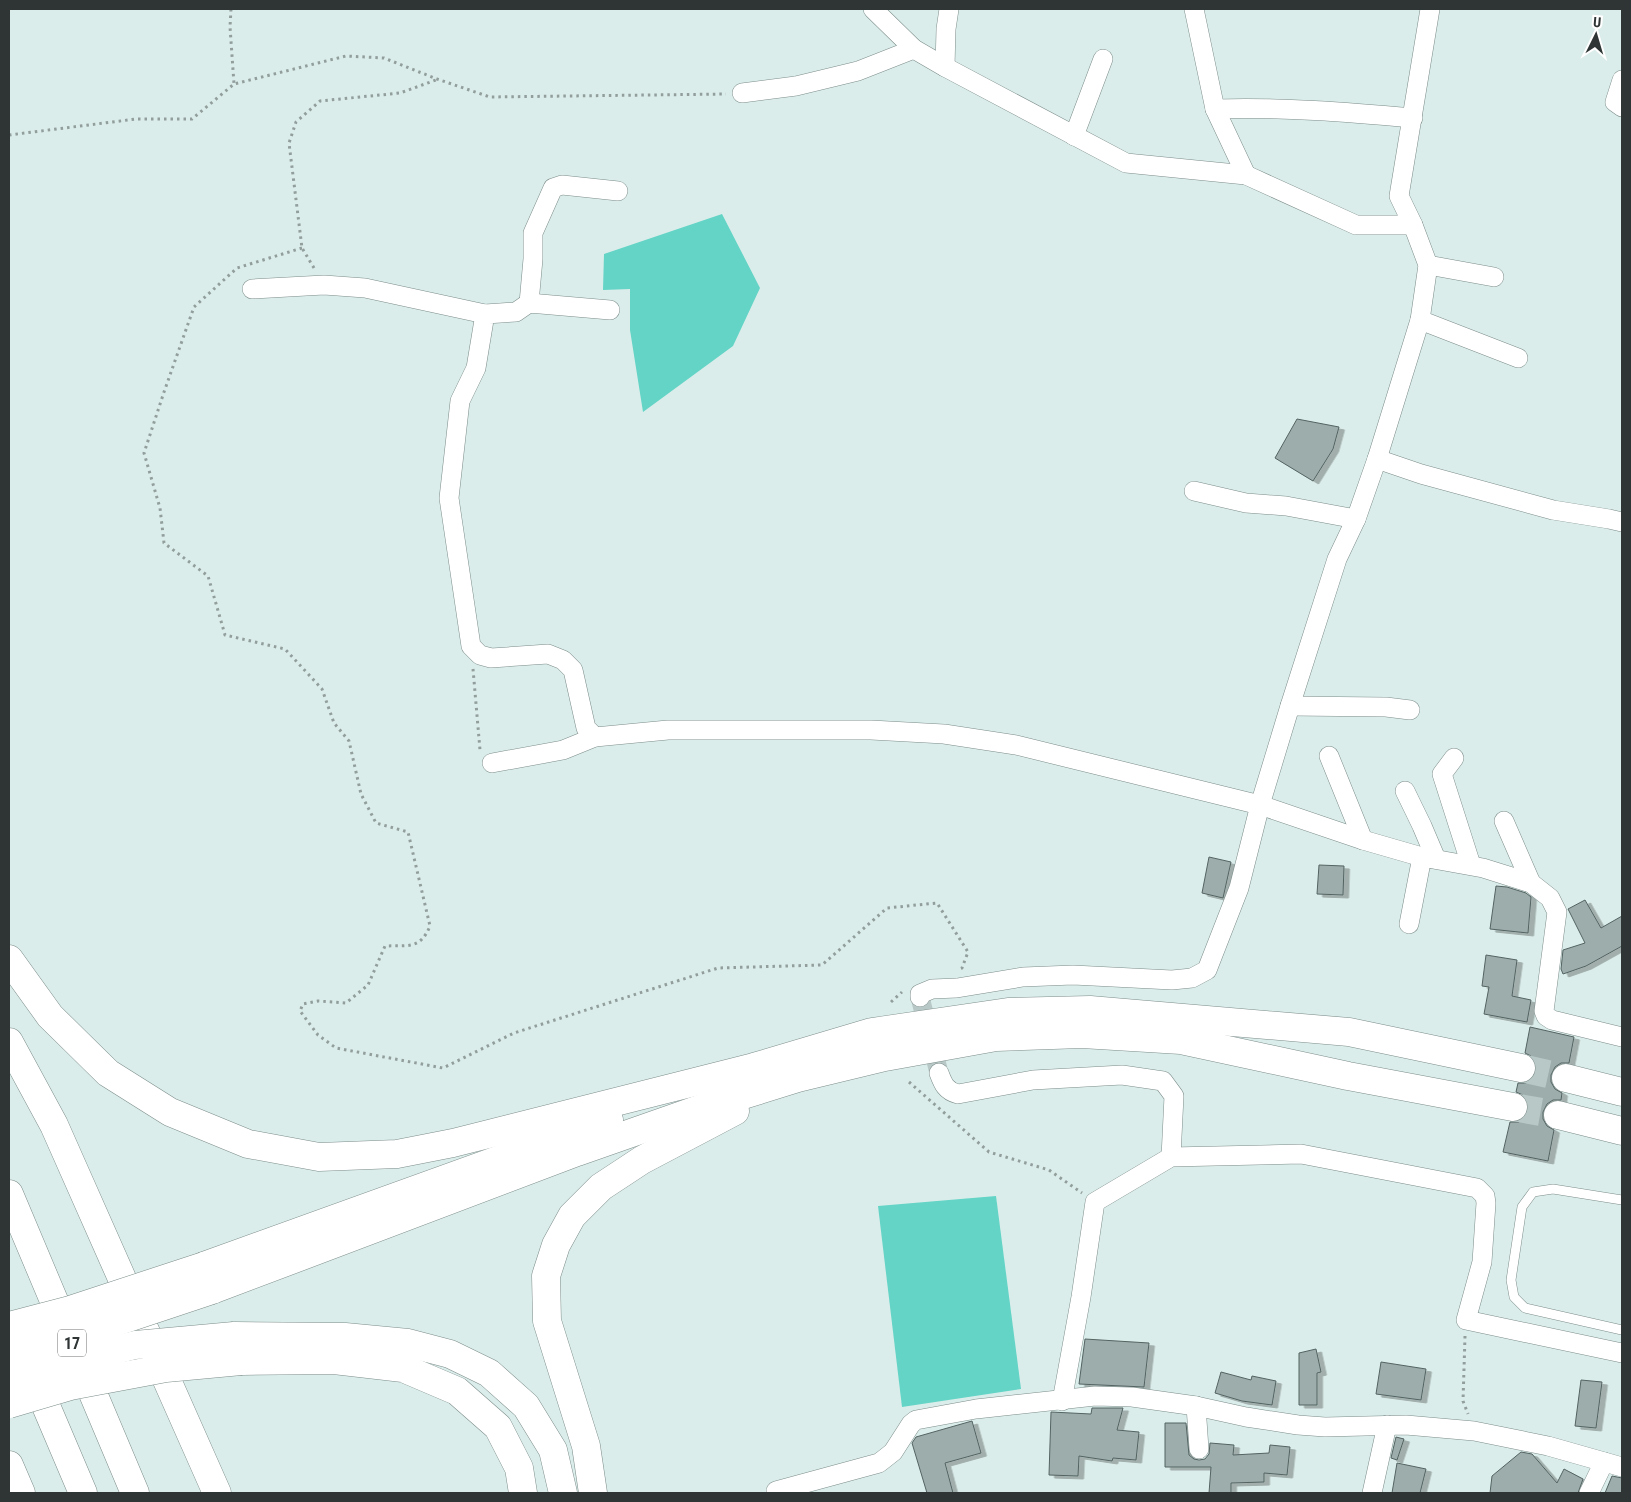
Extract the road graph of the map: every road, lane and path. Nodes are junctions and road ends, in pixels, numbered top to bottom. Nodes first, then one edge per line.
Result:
1 (231, 9) edge
2 (874, 9) edge
3 (949, 9) edge
4 (1194, 9) edge
5 (1430, 9) edge
6 (914, 49) junction
7 (1103, 59) dead end
8 (945, 67) junction
9 (436, 79) junction
10 (1622, 80) edge
11 (234, 84) junction
12 (742, 93) joint
13 (1622, 107) edge
14 (1215, 109) junction
15 (1413, 118) junction
16 (9, 135) edge
17 (1074, 136) junction
18 (1246, 175) junction
19 (618, 191) dead end
20 (1413, 225) junction
21 (302, 248) junction
22 (1428, 264) junction
23 (1494, 277) dead end
24 (324, 285) junction
25 (252, 289) dead end
26 (529, 303) junction
27 (610, 310) dead end
28 (485, 314) junction
29 (1420, 320) junction
30 (1518, 358) dead end
31 (1377, 459) junction
32 (1194, 491) dead end
33 (1356, 519) junction
34 (1622, 522) edge
35 (471, 646) junction
36 (1290, 706) junction
37 (1410, 710) dead end
38 (595, 737) junction
39 (1329, 756) dead end
40 (1454, 758) dead end
41 (492, 763) joint
42 (1405, 792) dead end
43 (1260, 805) junction
44 (1504, 821) dead end
45 (1363, 840) junction
46 (1429, 858) junction
47 (1470, 865) junction
48 (1531, 883) junction
49 (1409, 924) dead end
50 (9, 959) edge
51 (954, 970) dead end
52 (914, 992) joint
53 (891, 1002) dead end
54 (1622, 1037) edge
55 (9, 1042) edge
56 (754, 1067) junction
57 (1521, 1068) tunnel mouth
58 (939, 1073) tunnel mouth
59 (798, 1078) junction
60 (1566, 1078) tunnel mouth
61 (909, 1082) dead end
62 (1622, 1092) edge
63 (1513, 1107) tunnel mouth
64 (1558, 1115) tunnel mouth
65 (1622, 1131) edge
66 (1171, 1157) junction
67 (9, 1194) edge
68 (1622, 1200) edge
69 (1095, 1202) junction
70 (208, 1278) junction
71 (9, 1317) edge
72 (1466, 1320) junction
73 (9, 1326) edge
74 (1622, 1330) edge
75 (238, 1349) junction
76 (9, 1351) edge
77 (1622, 1353) edge
78 (9, 1377) edge
79 (1062, 1401) junction
80 (9, 1404) edge
81 (1196, 1406) junction
82 (1387, 1425) junction
83 (1474, 1431) junction
84 (1199, 1449) dead end
85 (1604, 1462) junction
86 (9, 1465) edge
87 (1622, 1467) edge
88 (776, 1491) dead end
89 (21, 1493) edge
90 (83, 1493) edge
91 (135, 1493) edge
92 (217, 1493) edge
93 (522, 1493) edge
94 (563, 1493) edge
95 (592, 1493) edge
96 (1372, 1493) edge
97 (1589, 1493) edge

1 - 11 path
2 - 6 street
3 - 8 street
4 - 14 street
5 - 15 street
6 - 8 street
6 - 12 street
7 - 17 street
8 - 17 street
9 - 11 path
9 - 12 path
9 - 21 path
10 - 13 street
11 - 16 path
14 - 15 street
14 - 18 street
15 - 20 street
17 - 18 street
18 - 20 street
19 - 26 street
20 - 22 street
21 - 24 path
21 - 51 path
22 - 23 street
22 - 29 street
24 - 25 street
24 - 28 street
26 - 27 street
26 - 28 street
28 - 35 street
29 - 30 street
29 - 31 street
31 - 33 street
31 - 34 street
32 - 33 street
33 - 36 street
35 - 38 street
35 - 41 path
36 - 37 street
36 - 43 street
38 - 41 street
38 - 43 street
39 - 45 street
40 - 47 street
42 - 46 street
43 - 45 street
43 - 52 street
44 - 48 street
45 - 46 street
46 - 47 street
46 - 49 street
47 - 48 street
48 - 54 street
50 - 56 highway
52 - 53 path
55 - 92 highway
56 - 57 highway
56 - 70 highway
58 - 66 street
59 - 63 highway
59 - 70 highway
59 - 95 highway
60 - 62 highway
61 - 69 path
64 - 65 highway
66 - 69 street
66 - 72 street
67 - 91 highway, 17
68 - 74 lane
69 - 79 street
70 - 73 highway, bridge
70 - 76 highway, bridge
71 - 90 highway
72 - 77 street
72 - 83 path
75 - 78 highway, bridge
75 - 80 highway, bridge
75 - 93 highway
75 - 94 highway
79 - 81 street
79 - 88 street
81 - 82 street
81 - 84 street
82 - 83 street
82 - 96 street
83 - 85 street
85 - 87 street
85 - 97 street
86 - 89 highway

